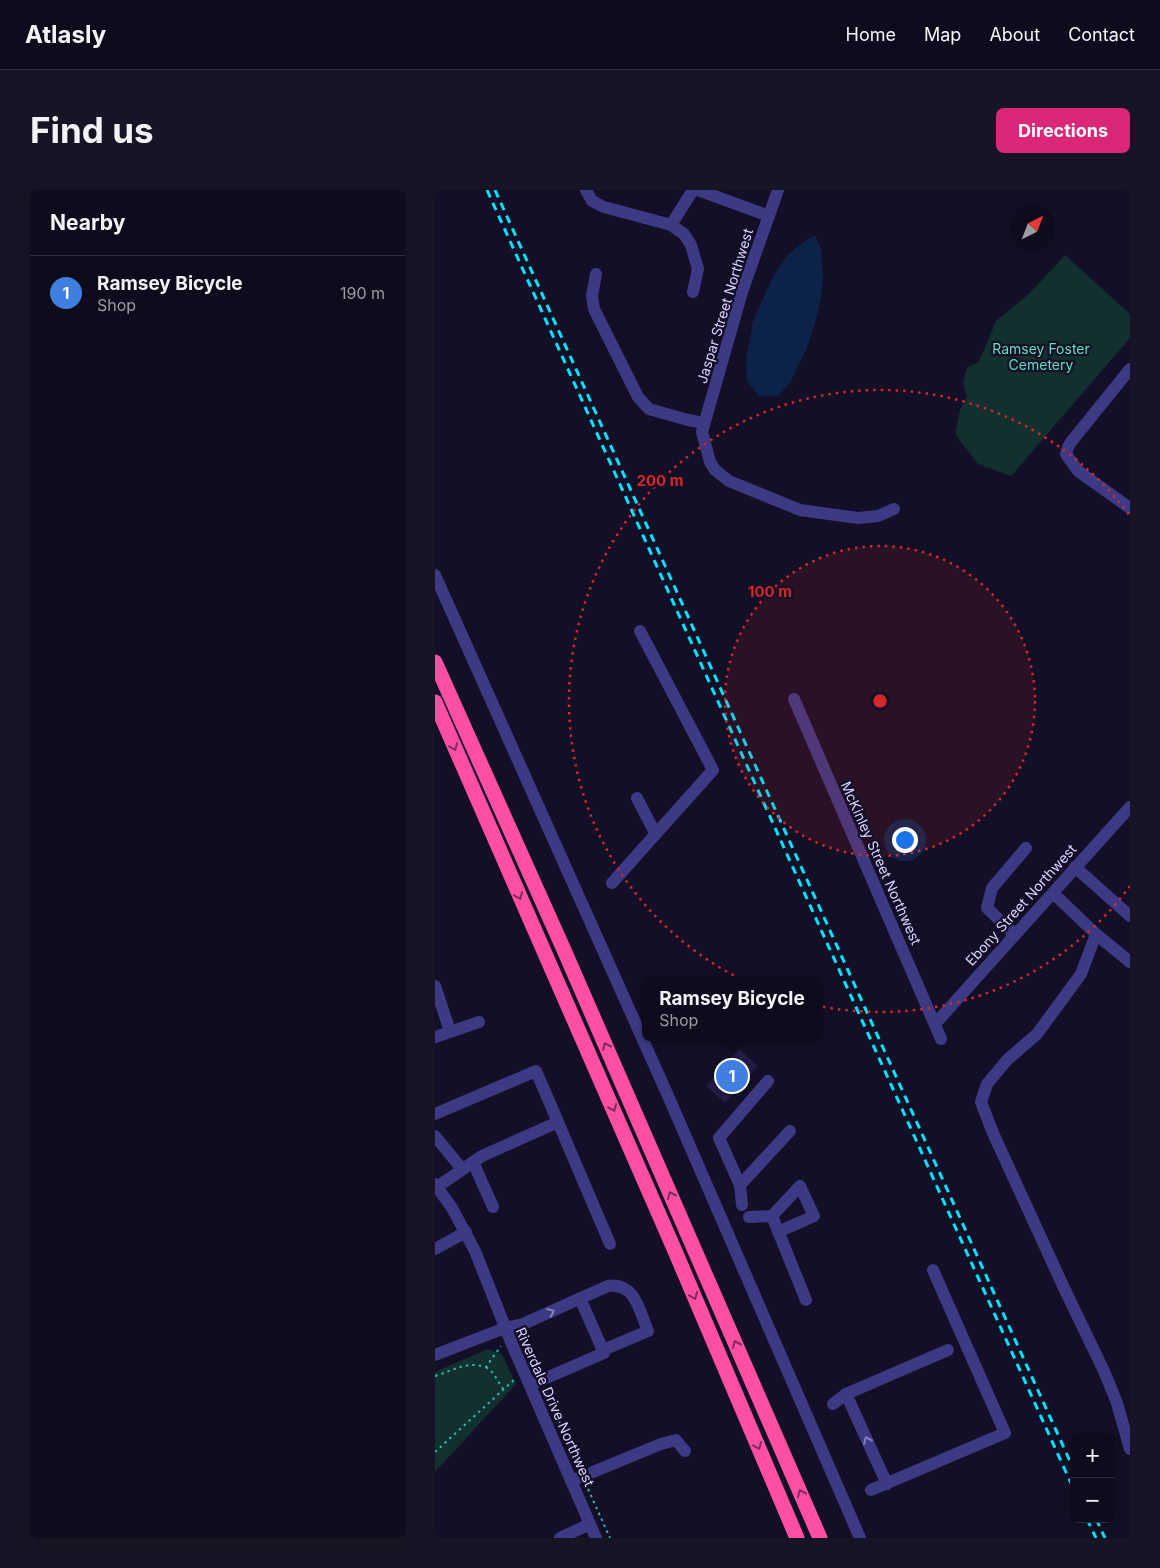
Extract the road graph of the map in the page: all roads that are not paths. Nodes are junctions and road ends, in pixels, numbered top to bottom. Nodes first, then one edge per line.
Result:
1 (586, 190) edge
2 (693, 190) edge
3 (699, 190) edge
4 (778, 190) edge
5 (769, 216) junction
6 (671, 225) junction
7 (596, 274) dead end
8 (693, 292) dead end
9 (1130, 369) edge
10 (703, 428) junction
11 (1130, 508) edge
12 (893, 509) dead end
13 (435, 575) edge
14 (639, 631) dead end
15 (435, 662) edge
16 (794, 700) dead end
17 (435, 702) edge
18 (637, 798) dead end
19 (1130, 807) edge
20 (655, 833) junction
21 (1026, 848) dead end
22 (1075, 867) junction
23 (612, 882) dead end
24 (1053, 893) junction
25 (1130, 916) edge
26 (1096, 934) junction
27 (1015, 935) junction
28 (1130, 962) edge
29 (435, 986) edge
30 (479, 1022) dead end
31 (935, 1024) junction
32 (450, 1031) junction
33 (435, 1037) edge
34 (642, 1038) edge
35 (941, 1039) dead end
36 (643, 1041) edge
37 (768, 1081) dead end
38 (435, 1114) edge
39 (558, 1122) junction
40 (790, 1131) dead end
41 (435, 1136) edge
42 (473, 1162) junction
43 (462, 1169) junction
44 (740, 1185) junction
45 (436, 1186) edge
46 (742, 1205) dead end
47 (493, 1207) dead end
48 (772, 1216) junction
49 (749, 1217) dead end
50 (466, 1232) junction
51 (778, 1232) junction
52 (610, 1244) dead end
53 (435, 1249) edge
54 (933, 1270) dead end
55 (580, 1298) junction
56 (806, 1300) dead end
57 (505, 1328) junction
58 (603, 1350) junction
59 (947, 1350) dead end
60 (435, 1355) edge
61 (536, 1382) junction
62 (847, 1394) junction
63 (833, 1404) dead end
64 (1130, 1443) edge
65 (685, 1451) dead end
66 (577, 1478) junction
67 (887, 1484) junction
68 (871, 1490) dead end
69 (590, 1524) junction
70 (560, 1538) edge
71 (596, 1538) edge
72 (797, 1538) edge
73 (820, 1538) edge
74 (860, 1538) edge

1 - 6 street
2 - 6 street
3 - 5 street
4 - 5 street, Jaspar Street Northwest
5 - 10 street, Jaspar Street Northwest
6 - 8 street
7 - 10 street
9 - 11 street
10 - 12 street
13 - 34 street
14 - 20 street
73 -> 15 highway
16 - 31 street, McKinley Street Northwest
17 -> 72 highway
18 - 20 street
19 - 22 street, Ebony Street Northwest
20 - 23 street
21 - 27 street
22 - 24 street, Ebony Street Northwest
22 - 25 street
24 - 26 street
24 - 27 street, Ebony Street Northwest
26 - 28 street
26 - 64 street
27 - 31 street, Ebony Street Northwest
29 - 32 street
30 - 32 street
31 - 35 street, McKinley Street Northwest
32 - 33 street
36 - 74 street
37 - 44 street
38 - 39 street
39 - 42 street
39 - 52 street
40 - 44 street
41 - 43 street
42 - 43 street
42 - 47 street
43 - 45 street
44 - 46 street
45 - 50 street
48 - 49 street
48 - 51 street
48 - 51 street
50 - 53 street
50 - 57 street
51 - 56 street
54 - 67 street
57 -> 55 street
55 - 58 street
55 - 58 street
57 - 60 street, Riverdale Drive Northwest
57 - 61 street, Riverdale Drive Northwest
58 - 61 street
59 - 62 street
61 - 66 street, Riverdale Drive Northwest
62 - 63 street
67 -> 62 street
65 - 66 street
66 - 69 street, Riverdale Drive Northwest
67 - 68 street
69 - 70 street
69 - 71 street, Riverdale Drive Northwest

